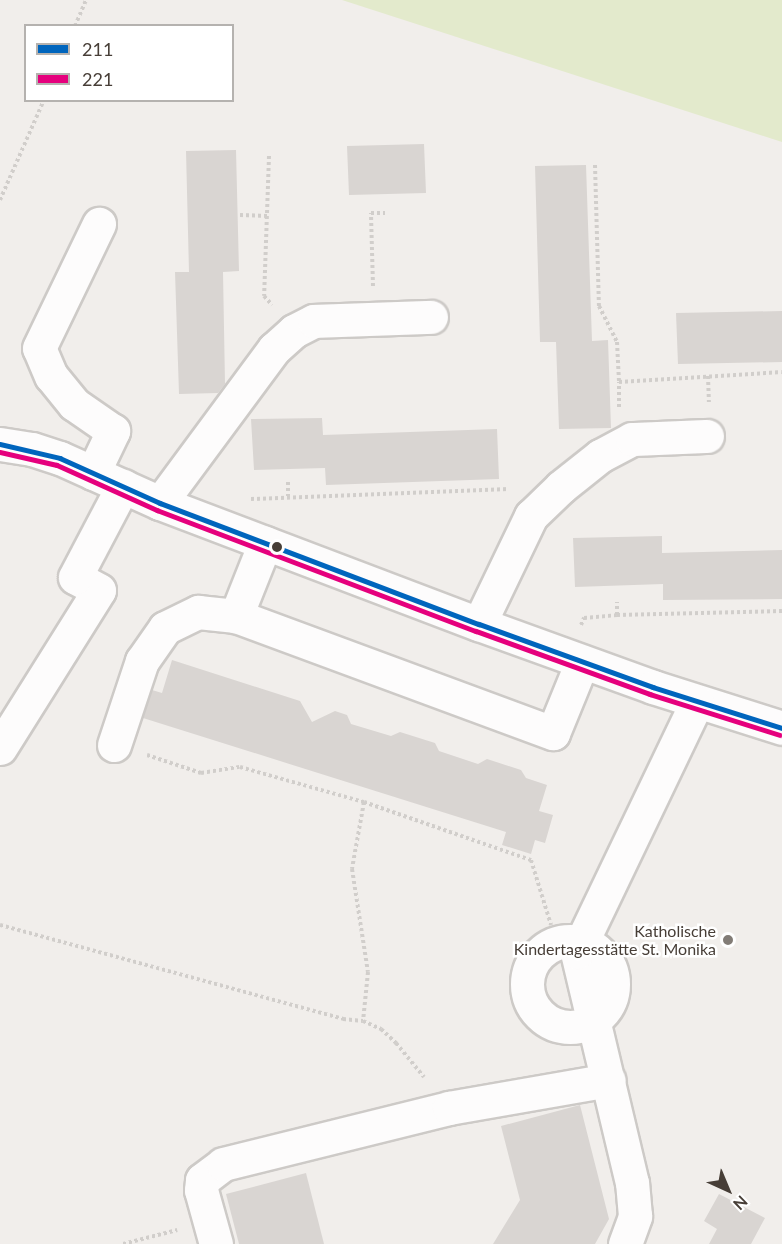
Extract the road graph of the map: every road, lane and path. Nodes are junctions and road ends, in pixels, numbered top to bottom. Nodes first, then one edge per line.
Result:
1 (86, 0) edge
2 (76, 24) edge
3 (43, 102) edge
4 (269, 156) dead end
5 (596, 165) dead end
6 (0, 200) edge
7 (385, 213) dead end
8 (240, 215) dead end
9 (267, 216) junction
10 (99, 224) dead end
11 (430, 317) dead end
12 (375, 319) junction
13 (294, 331) junction
14 (782, 372) edge
15 (619, 382) junction
16 (707, 436) dead end
17 (0, 444) edge
18 (618, 445) junction
19 (93, 473) junction
20 (288, 482) dead end
21 (123, 486) junction
22 (561, 487) junction
23 (288, 496) junction
24 (160, 503) junction
25 (252, 538) junction
26 (617, 602) dead end
27 (782, 611) edge
28 (617, 615) junction
29 (236, 616) junction
30 (479, 624) junction
31 (575, 659) junction
32 (697, 702) junction
33 (782, 728) edge
34 (114, 745) joint
35 (0, 748) edge
36 (364, 802) junction
37 (0, 925) edge
38 (568, 943) junction
39 (363, 1021) junction
40 (593, 1021) junction
41 (609, 1080) junction
42 (449, 1108) junction
43 (213, 1232) edge
44 (123, 1244) edge
45 (625, 1244) edge

1 - 2 path
3 - 6 path
4 - 9 path
5 - 15 path
7 - 12 path
8 - 9 path
9 - 13 path
10 - 19 street
11 - 12 street
12 - 13 street
13 - 24 street
14 - 15 path
15 - 18 path
16 - 18 street
17 - 19 street
18 - 22 street
19 - 21 street
20 - 23 path
21 - 24 street
21 - 35 street
22 - 23 path
22 - 30 street
23 - 25 path
24 - 25 street
25 - 29 street
25 - 30 street
26 - 28 path
27 - 28 path
28 - 31 path
29 - 31 street
29 - 34 street
30 - 31 street
31 - 32 street
32 - 33 street
32 - 38 street
34 - 36 path
36 - 38 path
36 - 39 path
37 - 39 path
38 - 40 street
38 - 40 street
39 - 42 path
40 - 41 street
41 - 42 street
41 - 45 street
42 - 43 street
43 - 44 path

